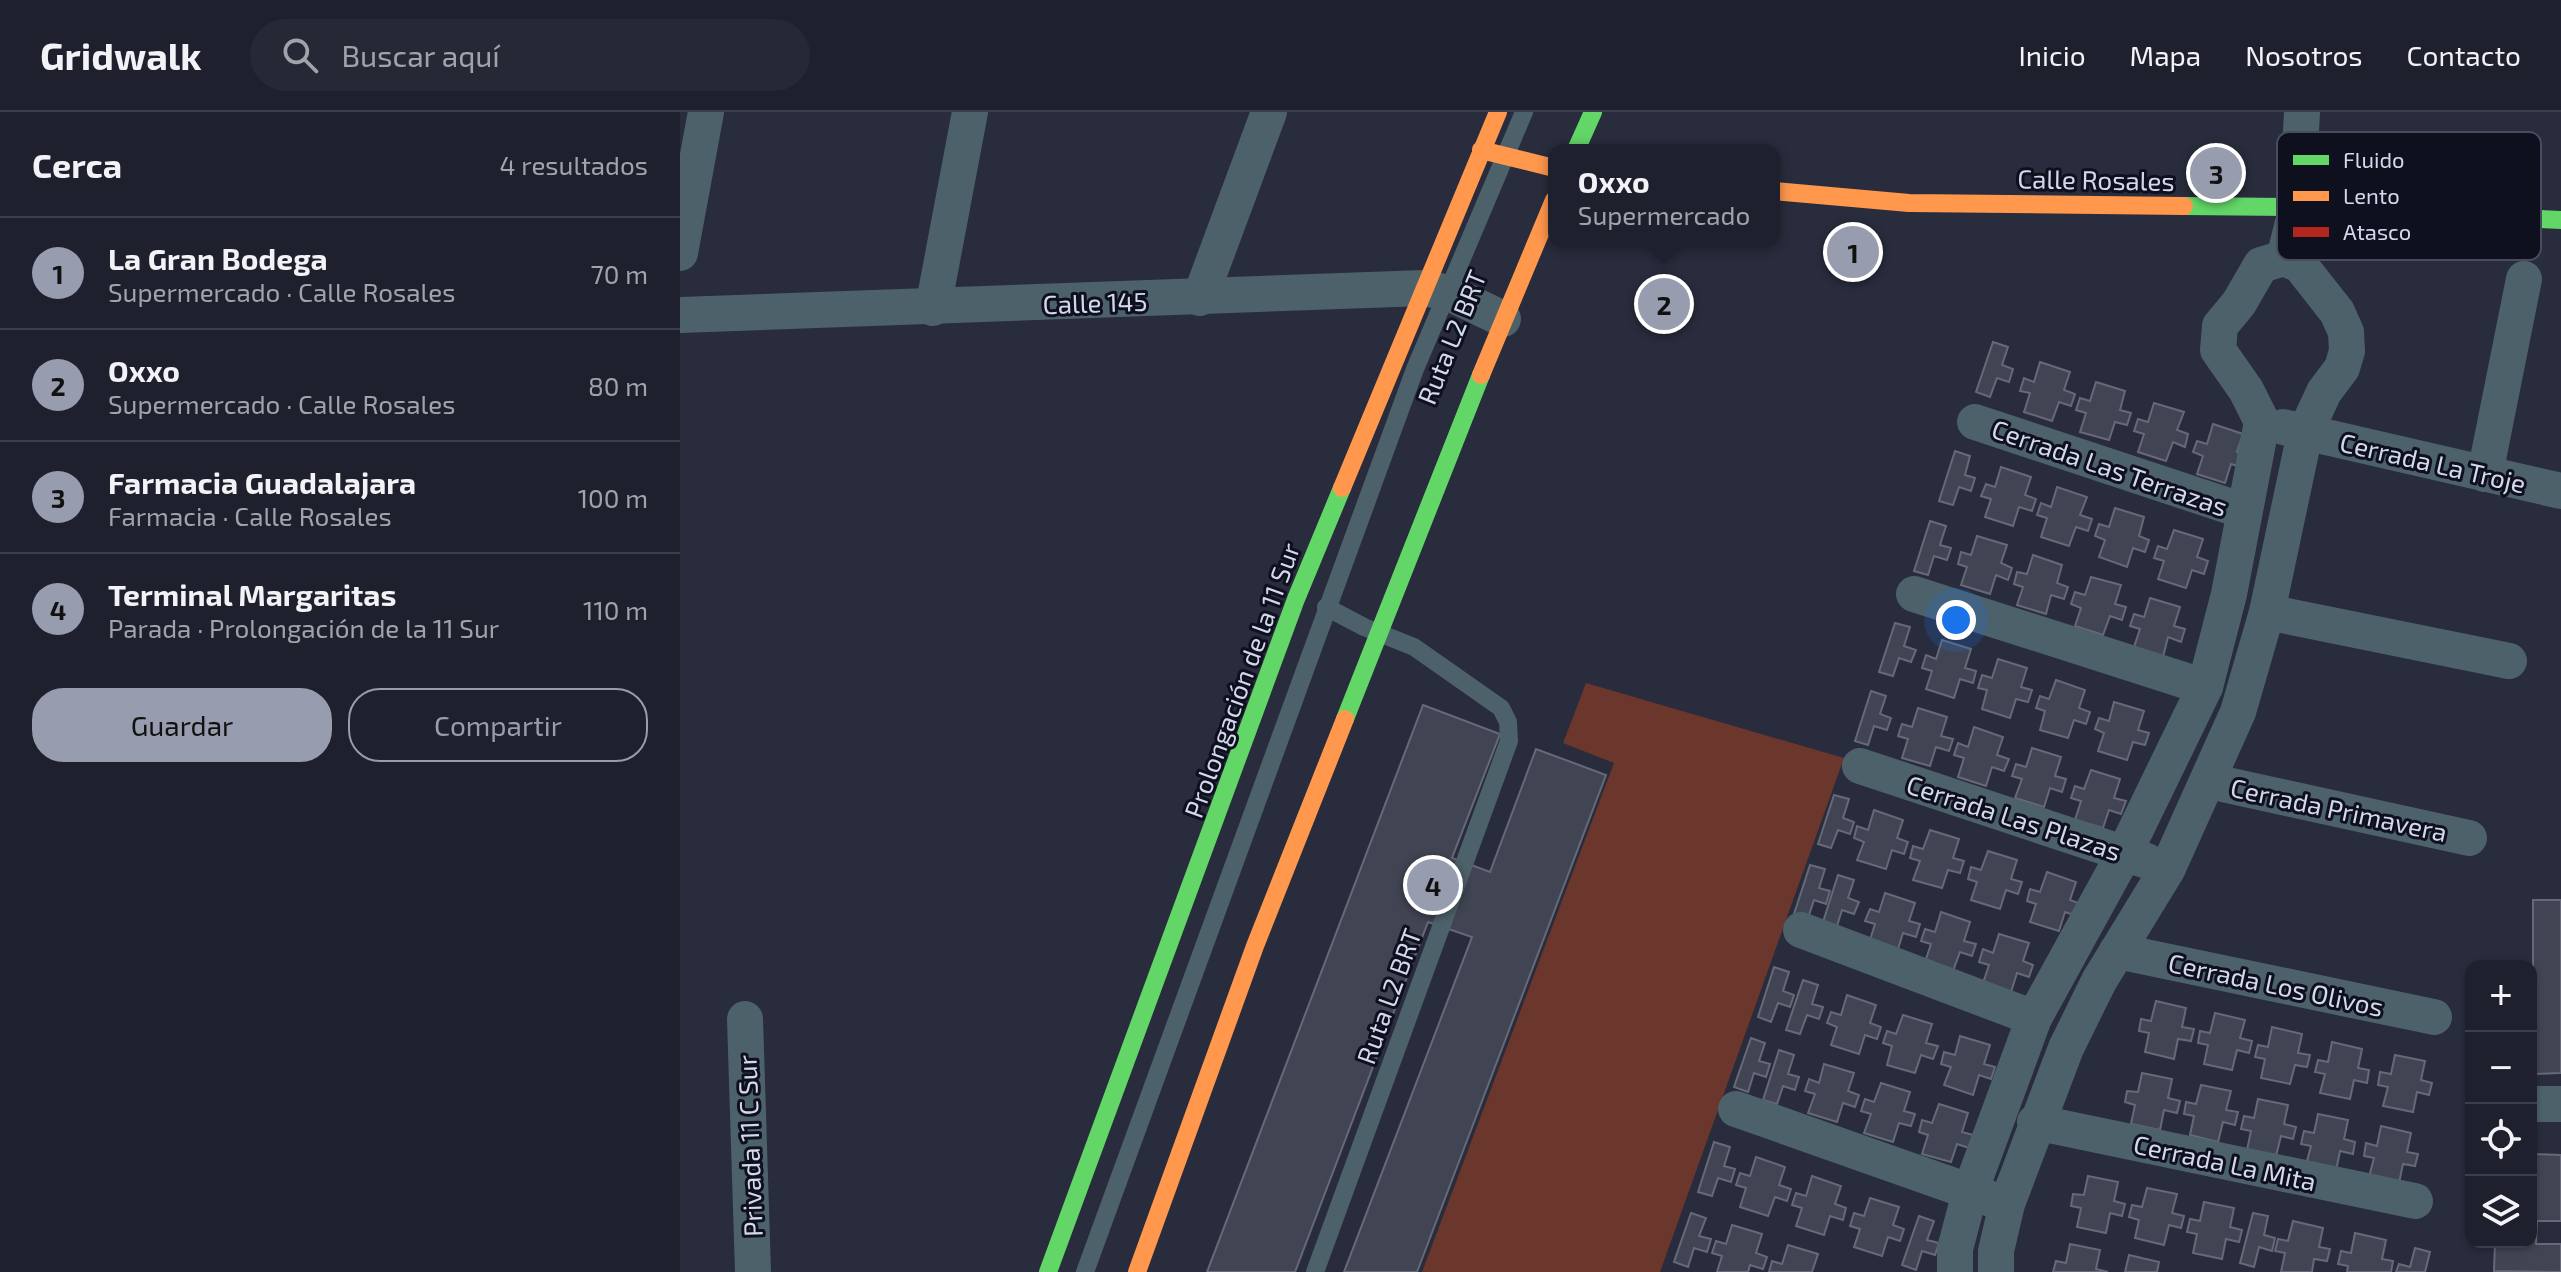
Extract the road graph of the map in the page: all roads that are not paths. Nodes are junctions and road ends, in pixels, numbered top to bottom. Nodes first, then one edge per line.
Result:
1 (706, 112) edge
2 (970, 112) edge
3 (1269, 112) edge
4 (1498, 112) edge
5 (1524, 112) edge
6 (1593, 112) edge
7 (2302, 112) edge
8 (2301, 132) edge
9 (1579, 144) edge
10 (1481, 150) junction
11 (1504, 156) junction
12 (1546, 172) edge
13 (1780, 192) edge
14 (2277, 207) edge
15 (1548, 212) edge
16 (2541, 219) edge
17 (2561, 220) edge
18 (680, 253) edge
19 (2277, 260) edge
20 (2289, 260) edge
21 (2524, 279) dead end
22 (1436, 291) junction
23 (1200, 298) junction
24 (933, 308) junction
25 (680, 315) edge
26 (1496, 316) junction
27 (1975, 422) dead end
28 (2262, 422) junction
29 (2305, 433) junction
30 (2485, 474) junction
31 (2561, 491) edge
32 (2244, 511) junction
33 (1914, 594) dead end
34 (1326, 607) junction
35 (2267, 612) junction
36 (1372, 630) junction
37 (2509, 661) dead end
38 (2205, 687) junction
39 (1860, 766) dead end
40 (2209, 781) junction
41 (2469, 838) dead end
42 (2124, 854) junction
43 (2168, 868) junction
44 (1801, 930) dead end
45 (2117, 951) junction
46 (2434, 1017) dead end
47 (2034, 1018) junction
48 (745, 1019) dead end
49 (2537, 1104) edge
50 (2561, 1104) edge
51 (1736, 1109) dead end
52 (2035, 1122) junction
53 (1970, 1192) junction
54 (2415, 1201) dead end
55 (2007, 1204) junction
56 (753, 1272) edge
57 (1048, 1272) edge
58 (1085, 1272) edge
59 (1137, 1272) edge
60 (1315, 1272) edge
61 (1955, 1272) edge
62 (1996, 1272) edge

1 - 18 street
2 - 24 street
3 - 23 street
4 - 10 main road, Prolongación de la 11 Sur
5 - 11 lane, Ruta L2 BRT
6 - 9 main road
7 - 8 street
10 - 11 main road
10 - 22 main road, Prolongación de la 11 Sur
11 - 12 main road
11 - 22 lane, Ruta L2 BRT
12 - 26 lane, Ruta L2 BRT
13 - 14 main road, Calle Rosales
15 - 26 main road
16 - 17 main road, Calle Rosales
19 - 28 street
20 - 29 street
21 - 30 street
22 - 23 street, Calle 145
22 - 26 street, Calle 145
22 - 34 lane, Ruta L2 BRT
22 - 57 main road, Prolongación de la 11 Sur
23 - 24 street, Calle 145
24 - 25 street, Calle 145
26 - 36 main road
27 - 32 street, Cerrada Las Terrazas
28 - 29 street
28 - 32 street
29 - 30 street, Cerrada La Troje
29 - 35 street
30 - 31 street, Cerrada La Troje
32 - 38 street
33 - 38 street
34 - 36 lane, Ruta L2 BRT
34 - 58 lane, Ruta L2 BRT
35 - 37 street
35 - 40 street
36 - 59 main road
36 - 60 lane, Ruta L2 BRT
38 - 42 street
39 - 42 street, Cerrada Las Plazas
40 - 41 street, Cerrada Primavera
40 - 43 street
42 - 43 street, Cerrada Las Plazas
42 - 47 street
43 - 45 street
44 - 47 street
45 - 46 street, Cerrada Los Olivos
45 - 52 street
47 - 53 street
48 - 56 street, Privada 11 C Sur
49 - 50 street
51 - 53 street
52 - 54 street, Cerrada La Mita
52 - 55 street
53 - 55 street
53 - 61 street
55 - 62 street

